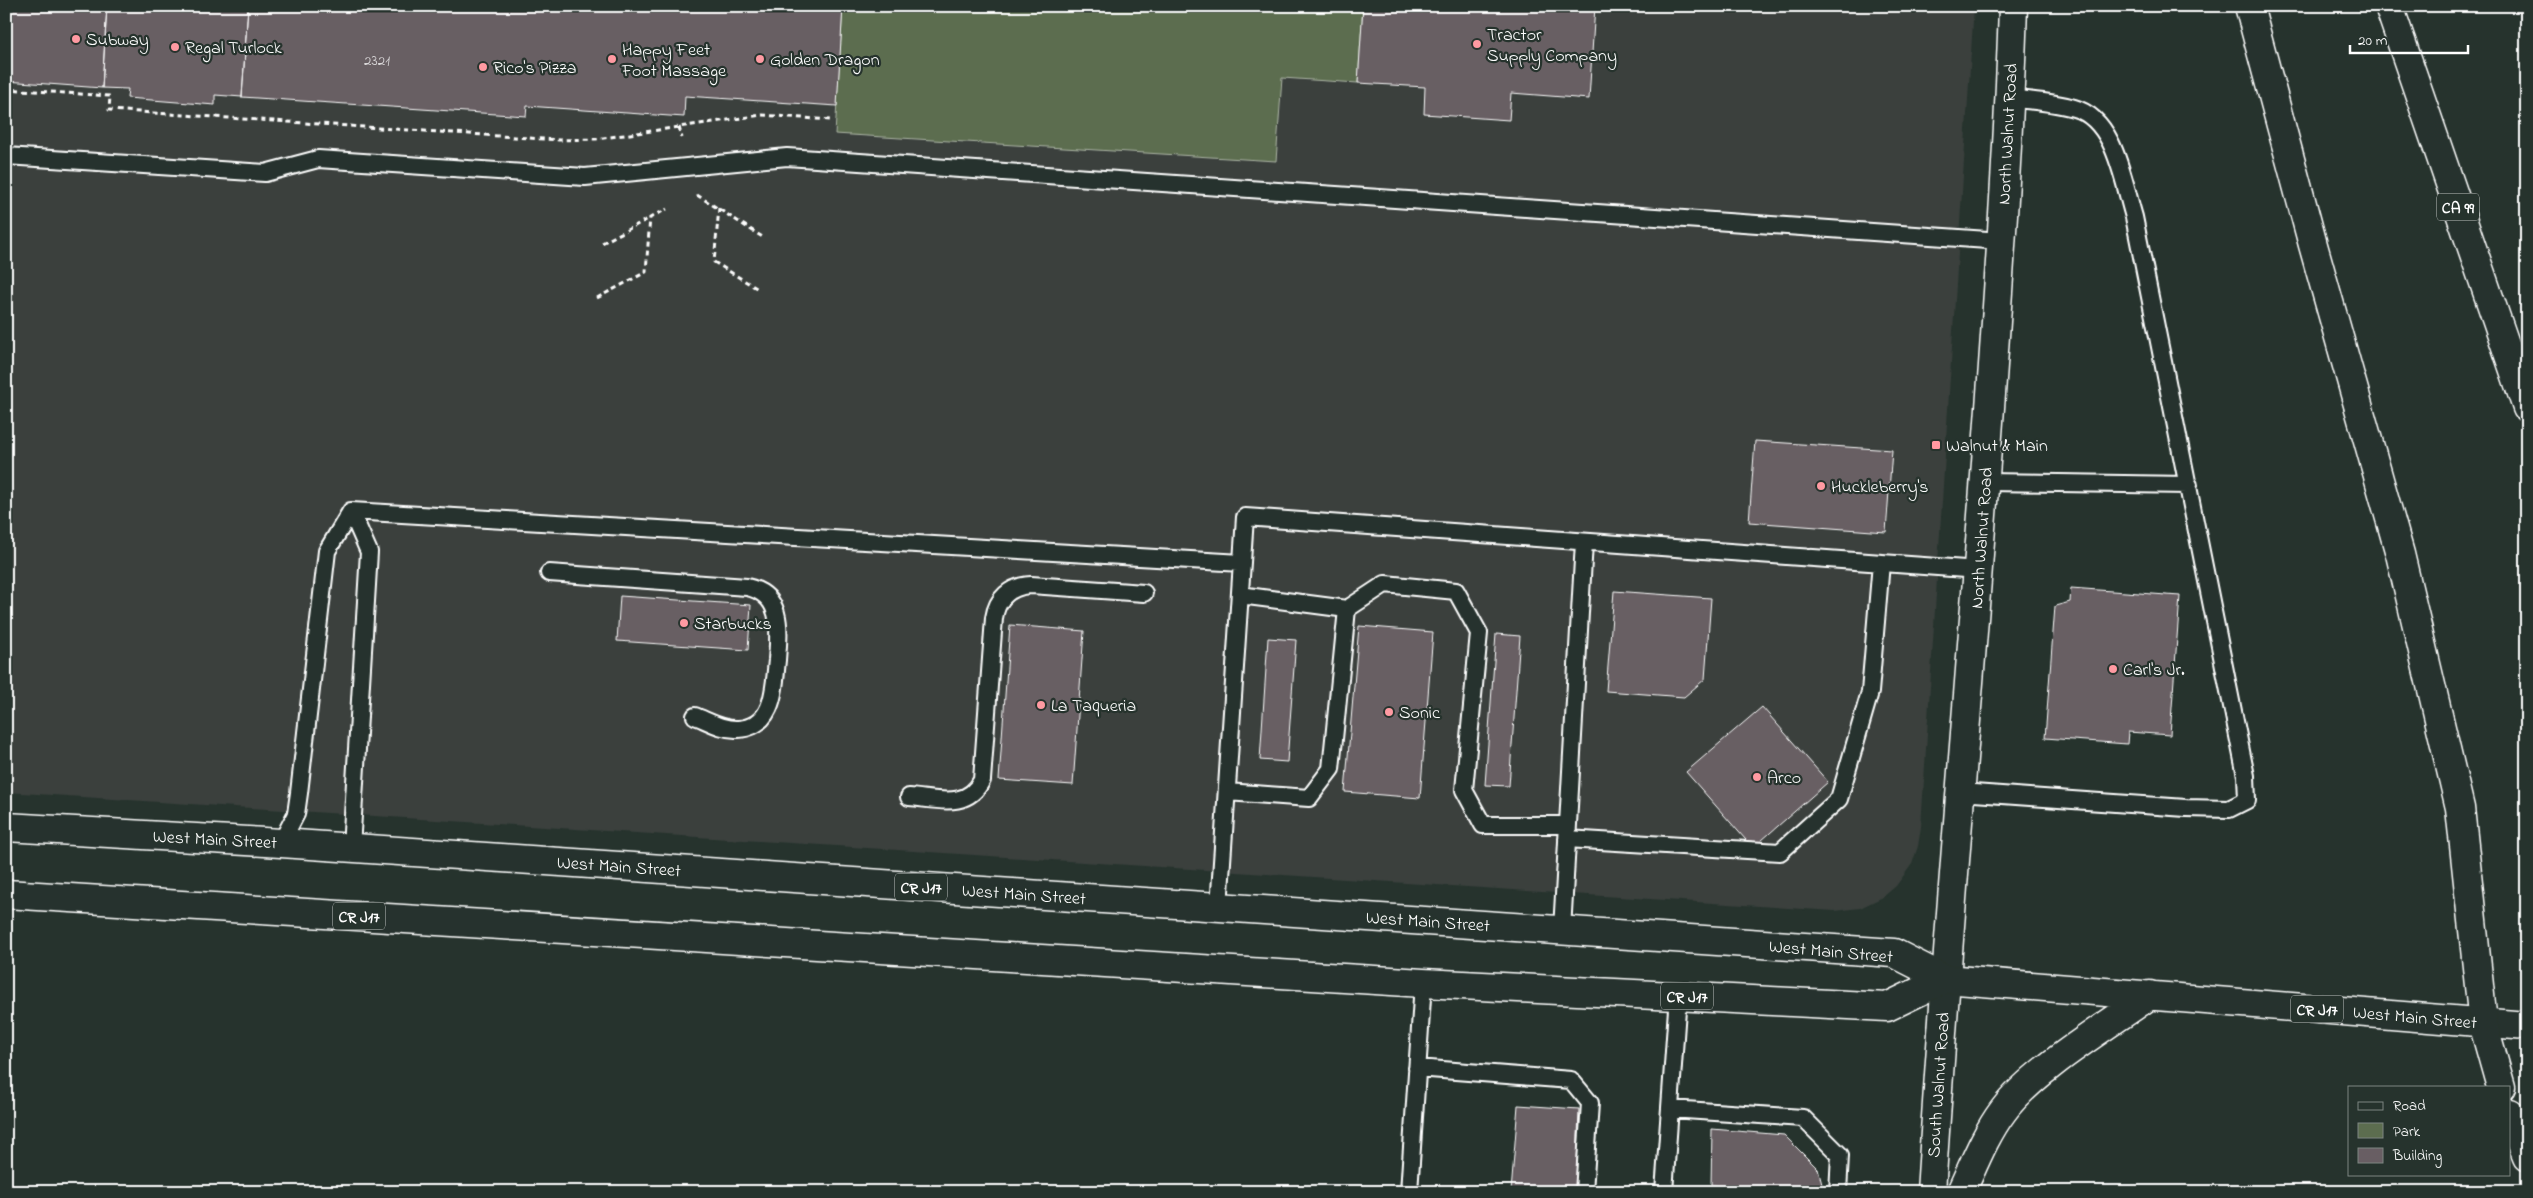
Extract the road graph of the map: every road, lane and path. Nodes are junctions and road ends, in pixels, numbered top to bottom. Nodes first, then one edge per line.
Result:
1 (2013, 6) edge
2 (2249, 6) edge
3 (2389, 6) edge
4 (6, 89) edge
5 (2010, 98) junction
6 (830, 120) dead end
7 (679, 127) junction
8 (682, 141) dead end
9 (6, 156) edge
10 (695, 194) dead end
11 (719, 208) junction
12 (667, 209) dead end
13 (650, 217) junction
14 (764, 238) dead end
15 (2002, 241) junction
16 (602, 243) dead end
17 (758, 289) dead end
18 (597, 298) dead end
19 (2527, 408) edge
20 (1985, 482) junction
21 (2189, 485) junction
22 (351, 512) junction
23 (1584, 542) junction
24 (1242, 563) junction
25 (1881, 563) junction
26 (1979, 570) junction
27 (549, 573) dead end
28 (1144, 593) dead end
29 (1240, 594) junction
30 (1347, 608) junction
31 (695, 716) dead end
32 (1227, 792) junction
33 (1960, 792) junction
34 (909, 796) dead end
35 (6, 827) edge
36 (1568, 832) junction
37 (281, 843) junction
38 (350, 848) junction
39 (6, 894) edge
40 (1219, 907) junction
41 (1562, 930) junction
42 (1945, 979) junction
43 (1423, 983) junction
44 (1678, 995) junction
45 (2150, 996) junction
46 (2484, 1023) junction
47 (2527, 1026) edge
48 (1417, 1068) junction
49 (2501, 1086) edge
50 (1670, 1109) junction
51 (2510, 1115) edge
52 (2527, 1157) edge
53 (1409, 1192) edge
54 (1584, 1192) edge
55 (1664, 1192) edge
56 (1838, 1192) edge
57 (1931, 1192) edge
58 (1961, 1192) edge

1 - 5 main road, North Walnut Road
2 - 46 main road
3 - 19 main road, CA 99
4 - 7 path
5 - 15 main road, North Walnut Road
5 - 21 lane
6 - 7 path
7 - 8 path
9 - 15 lane
10 - 11 path
11 - 14 path
11 - 17 path
12 - 13 path
13 - 16 path
13 - 18 path
15 - 20 main road, North Walnut Road
20 - 21 lane
20 - 26 main road, North Walnut Road
21 - 33 lane
22 - 24 lane
22 - 37 lane
22 - 38 lane
23 - 24 lane
23 - 25 lane
23 - 36 lane
24 - 29 lane
25 - 26 lane
25 - 36 lane
26 - 33 main road, North Walnut Road
27 - 31 lane
28 - 34 lane
29 - 30 lane
29 - 32 lane
30 - 32 lane
30 - 36 lane
32 - 40 lane
33 - 42 main road, North Walnut Road
35 - 37 main road, West Main Street / CR J17
36 - 41 lane
37 - 38 main road, West Main Street / CR J17
38 - 40 main road, West Main Street / CR J17
39 - 43 main road, CR J17
40 - 41 main road, West Main Street / CR J17
41 - 42 main road, West Main Street / CR J17
42 - 44 main road, CR J17
42 - 45 main road, West Main Street / CR J17
42 - 57 main road, South Walnut Road
43 - 44 main road, CR J17
43 - 48 lane
44 - 50 lane
45 - 46 main road, West Main Street / CR J17
45 - 58 main road
46 - 47 main road, West Main Street / CR J17
46 - 49 main road
48 - 53 lane
48 - 54 lane
50 - 55 lane
50 - 56 lane
51 - 52 main road

